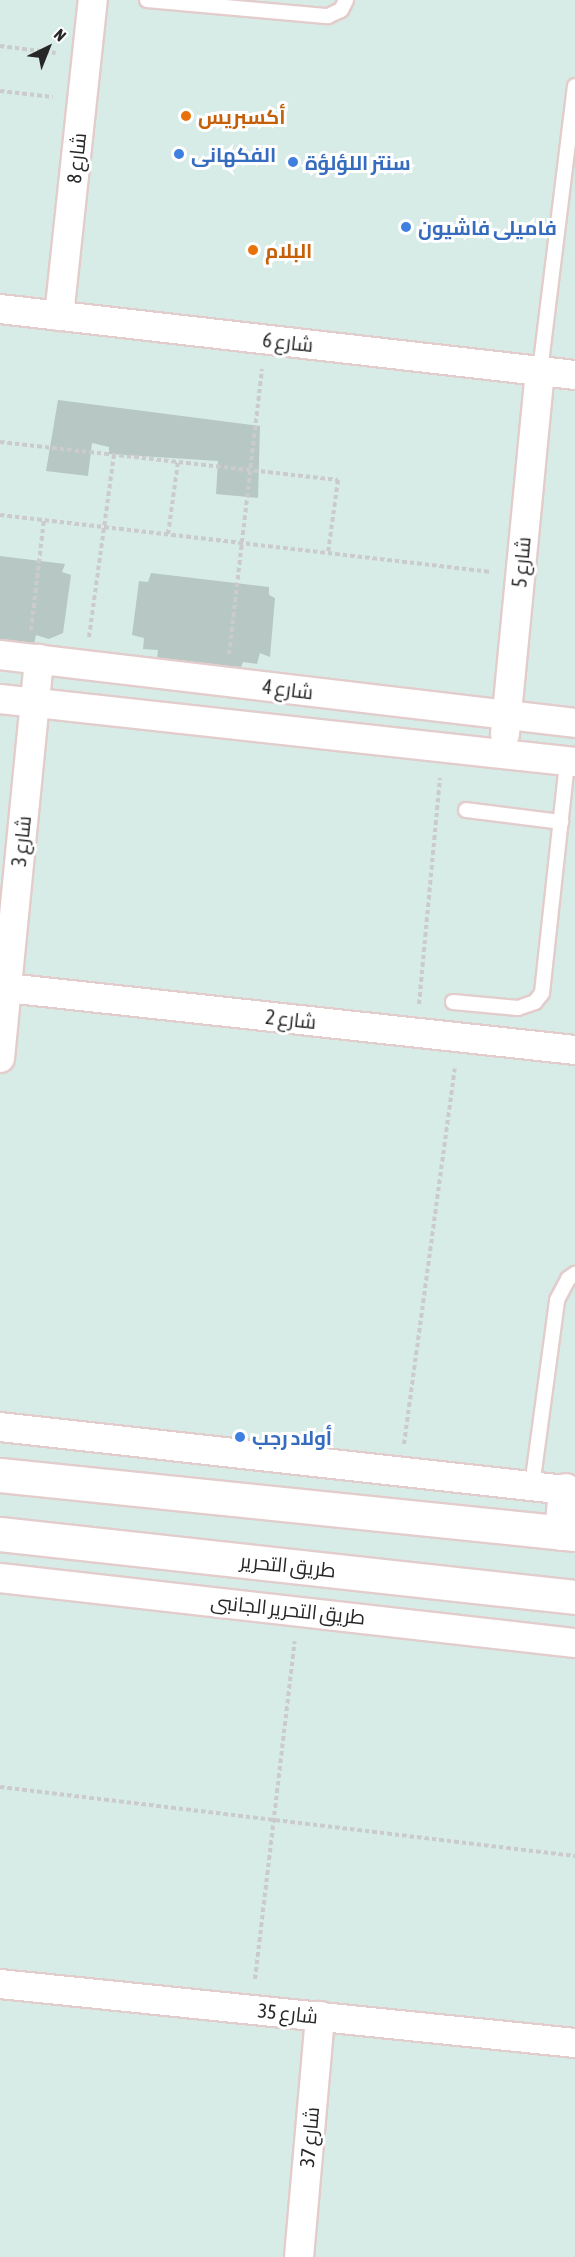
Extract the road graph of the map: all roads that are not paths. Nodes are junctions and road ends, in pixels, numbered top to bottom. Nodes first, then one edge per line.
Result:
1 (93, 0) edge
2 (147, 0) edge
3 (346, 0) edge
4 (575, 86) edge
5 (0, 309) edge
6 (59, 316) junction
7 (540, 371) junction
8 (575, 375) edge
9 (22, 658) edge
10 (0, 699) edge
11 (35, 703) junction
12 (507, 715) junction
13 (575, 723) edge
14 (503, 754) junction
15 (571, 762) edge
16 (466, 810) dead end
17 (561, 822) junction
18 (7, 988) junction
19 (453, 1002) dead end
20 (575, 1050) edge
21 (0, 1059) edge
22 (575, 1274) edge
23 (0, 1427) edge
24 (0, 1475) edge
25 (532, 1486) junction
26 (570, 1490) edge
27 (0, 1534) edge
28 (568, 1534) edge
29 (0, 1578) edge
30 (575, 1597) edge
31 (575, 1643) edge
32 (0, 1984) edge
33 (320, 2016) junction
34 (575, 2043) edge
35 (299, 2257) edge

1 - 6 street, شارع 8
2 - 3 lane
4 - 7 lane
5 - 6 street, شارع 6
6 - 7 street, شارع 6
7 - 8 street, شارع 6
7 - 12 street, شارع 5
9 - 11 street, شارع 3
9 - 12 street, شارع 4
10 - 11 street, شارع 4
11 - 14 street, شارع 4
11 - 18 street, شارع 3
12 - 13 street, شارع 4
12 - 14 street, شارع 5
14 - 15 street, شارع 4
15 - 17 lane
16 - 17 lane
17 - 19 lane
18 - 20 street, شارع 2
18 - 21 street, شارع 3
22 - 25 lane
23 - 25 street
24 - 28 street
25 - 26 street
26 - 28 street
27 - 30 street, طريق التحرير
29 - 31 street, طريق التحرير الجانبى
32 - 33 street, شارع 35
33 - 34 street, شارع 35
33 - 35 street, شارع 37

